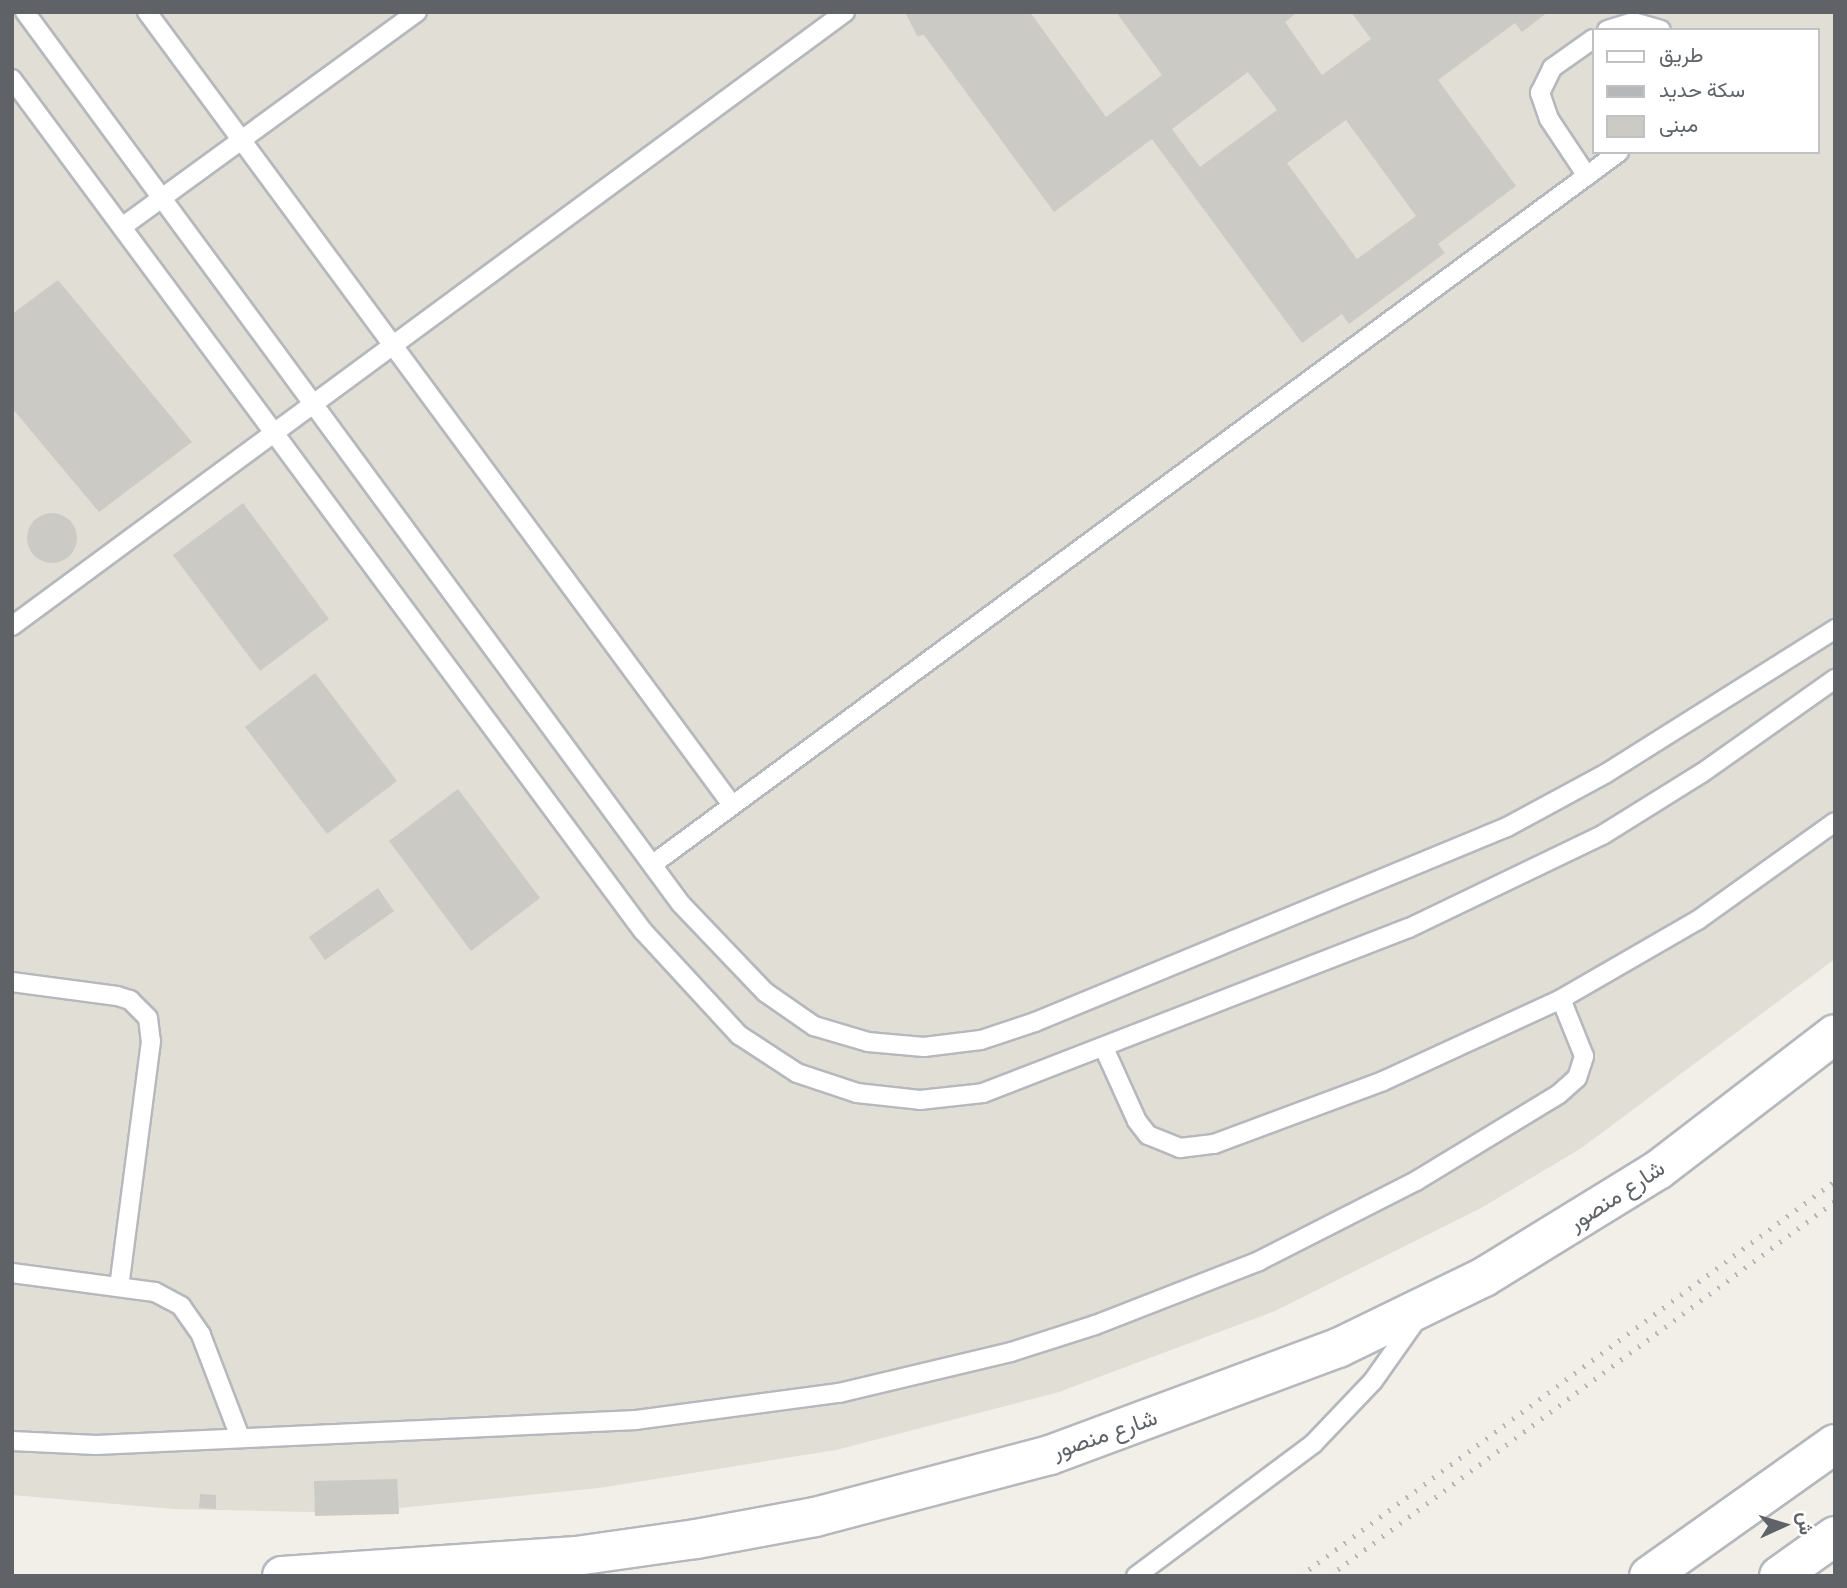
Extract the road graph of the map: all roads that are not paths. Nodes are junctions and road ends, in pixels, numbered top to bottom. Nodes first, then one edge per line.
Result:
1 (26, 12) edge
2 (147, 12) edge
3 (418, 12) edge
4 (845, 12) edge
5 (1614, 28) edge
6 (1654, 28) edge
7 (1591, 40) edge
8 (12, 79) edge
9 (242, 140) junction
10 (1616, 154) edge
11 (1587, 176) junction
12 (164, 196) junction
13 (122, 227) junction
14 (391, 346) junction
15 (317, 403) junction
16 (276, 432) junction
17 (12, 626) edge
18 (1835, 629) edge
19 (1835, 679) edge
20 (732, 805) junction
21 (1835, 822) edge
22 (653, 864) junction
23 (12, 982) edge
24 (1561, 999) junction
25 (1835, 1034) edge
26 (1104, 1048) junction
27 (12, 1273) edge
28 (119, 1287) junction
29 (1424, 1308) junction
30 (240, 1437) junction
31 (12, 1441) edge
32 (1835, 1444) edge
33 (1835, 1536) edge
34 (282, 1576) edge
35 (1136, 1576) edge
36 (1649, 1576) edge
37 (1779, 1576) edge

1 - 12 lane
2 - 9 lane
3 - 9 lane
4 - 14 lane
5 - 6 lane
7 - 11 lane
8 - 13 lane
9 - 12 lane
9 - 14 lane
10 - 11 lane
11 - 20 lane
12 - 13 lane
12 - 15 lane
13 - 16 lane
14 - 15 lane
14 - 20 lane
15 - 16 lane
15 - 22 lane
16 - 17 lane
16 - 26 lane
18 - 22 lane
19 - 26 lane
20 - 22 lane
21 - 24 lane
23 - 28 lane
24 - 26 lane
24 - 30 lane
25 - 29 street, شارع منصور
27 - 28 lane
28 - 30 lane
29 - 34 street, شارع منصور
29 - 35 lane
30 - 31 lane
32 - 36 street
33 - 37 street

